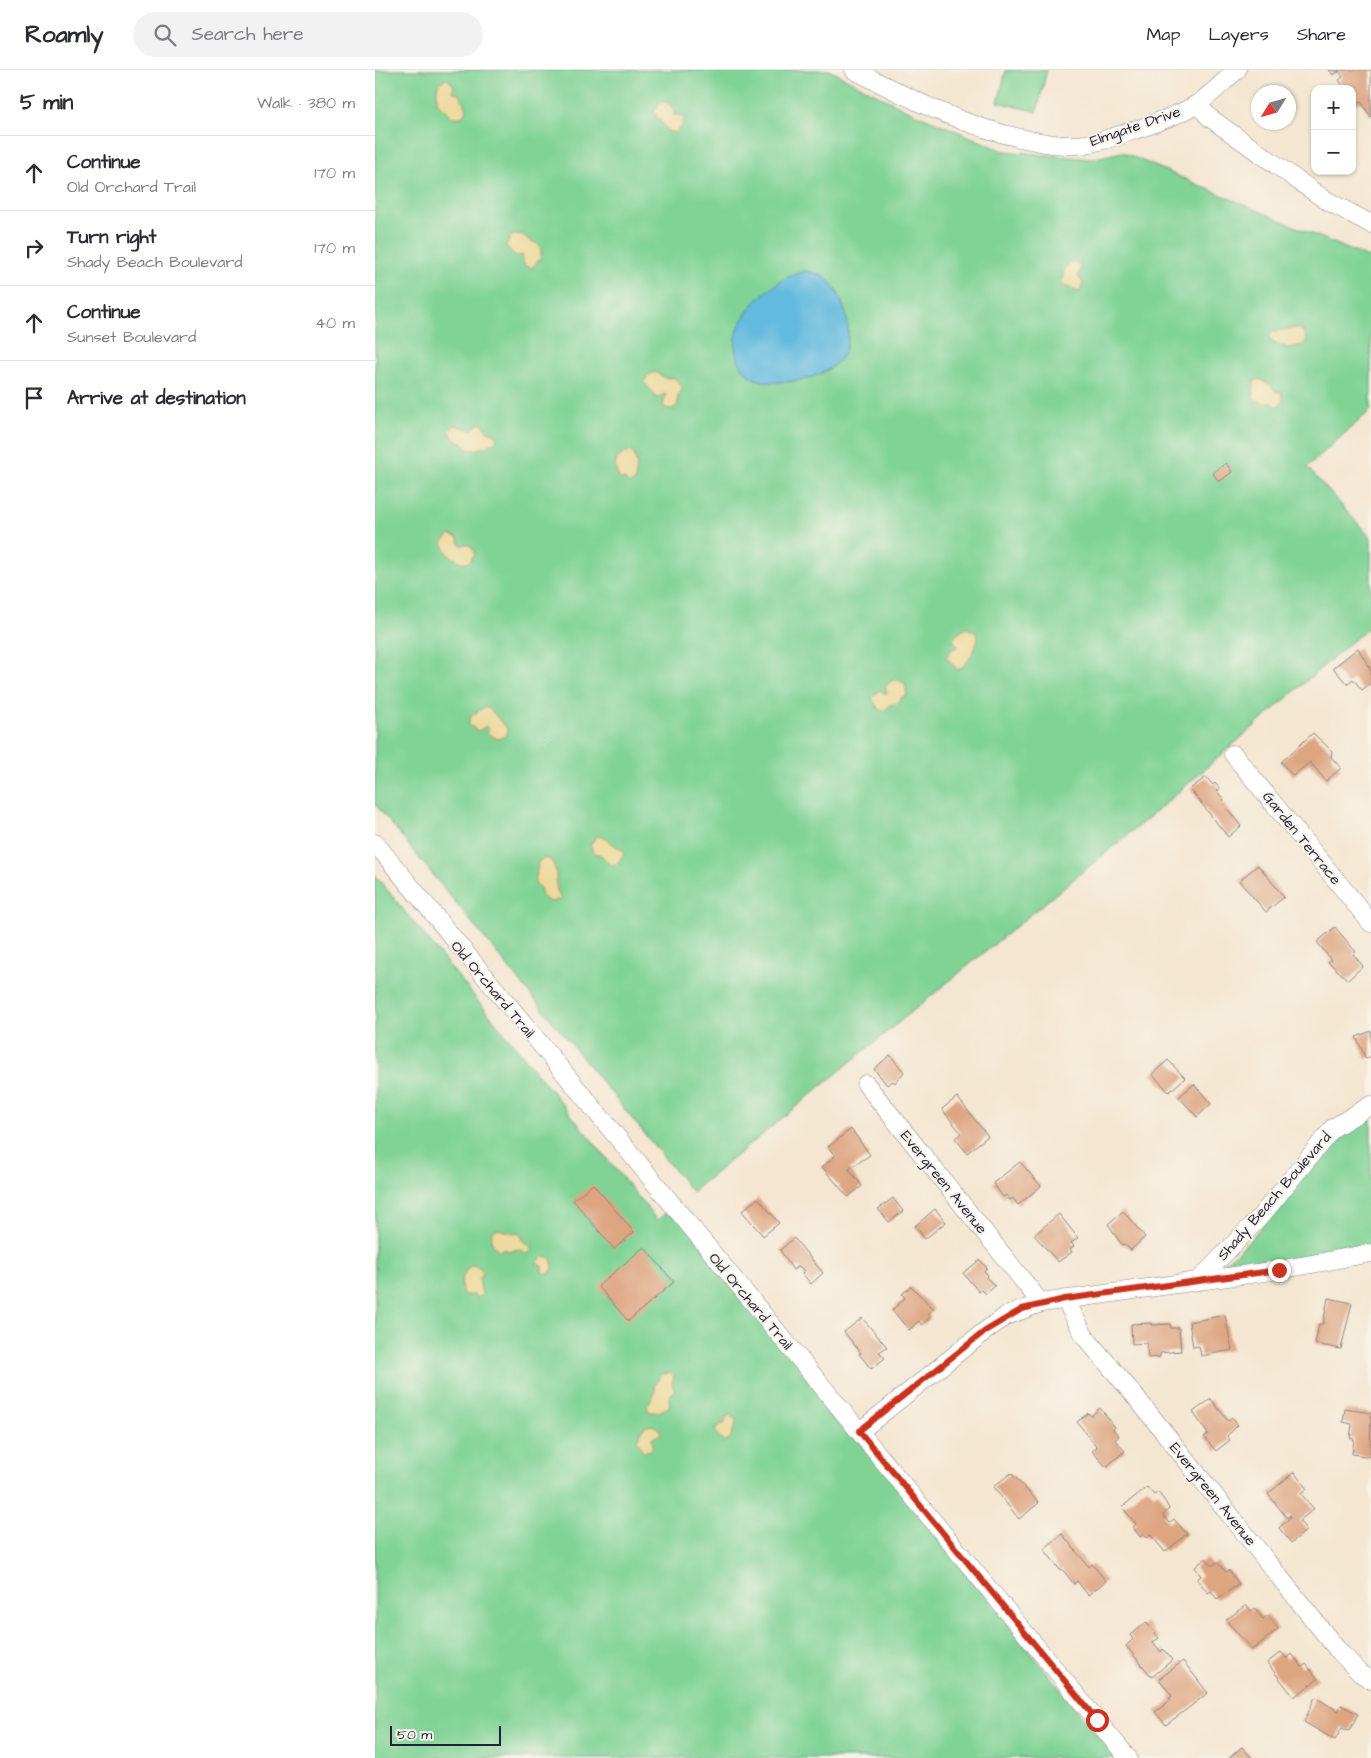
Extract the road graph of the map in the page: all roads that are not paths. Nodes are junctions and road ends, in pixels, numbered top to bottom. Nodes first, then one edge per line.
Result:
1 (854, 70) edge
2 (1237, 70) edge
3 (1197, 104) junction
4 (1371, 224) edge
5 (1233, 754) dead end
6 (375, 843) edge
7 (1371, 923) edge
8 (866, 1084) dead end
9 (1371, 1105) edge
10 (1371, 1253) edge
11 (1197, 1281) junction
12 (1065, 1299) junction
13 (1041, 1303) junction
14 (859, 1431) junction
15 (1371, 1680) edge
16 (1128, 1758) edge

1 - 3 street, Elmgate Drive
2 - 3 street, Elmgate Drive
3 - 4 street
5 - 7 street, Garden Terrace
6 - 14 street, Old Orchard Trail
8 - 13 street, Evergreen Avenue
9 - 11 street, Shady Beach Boulevard
10 - 11 street
11 - 12 street
12 - 13 street
12 - 15 street, Evergreen Avenue
13 - 14 street
14 - 16 street, Old Orchard Trail

